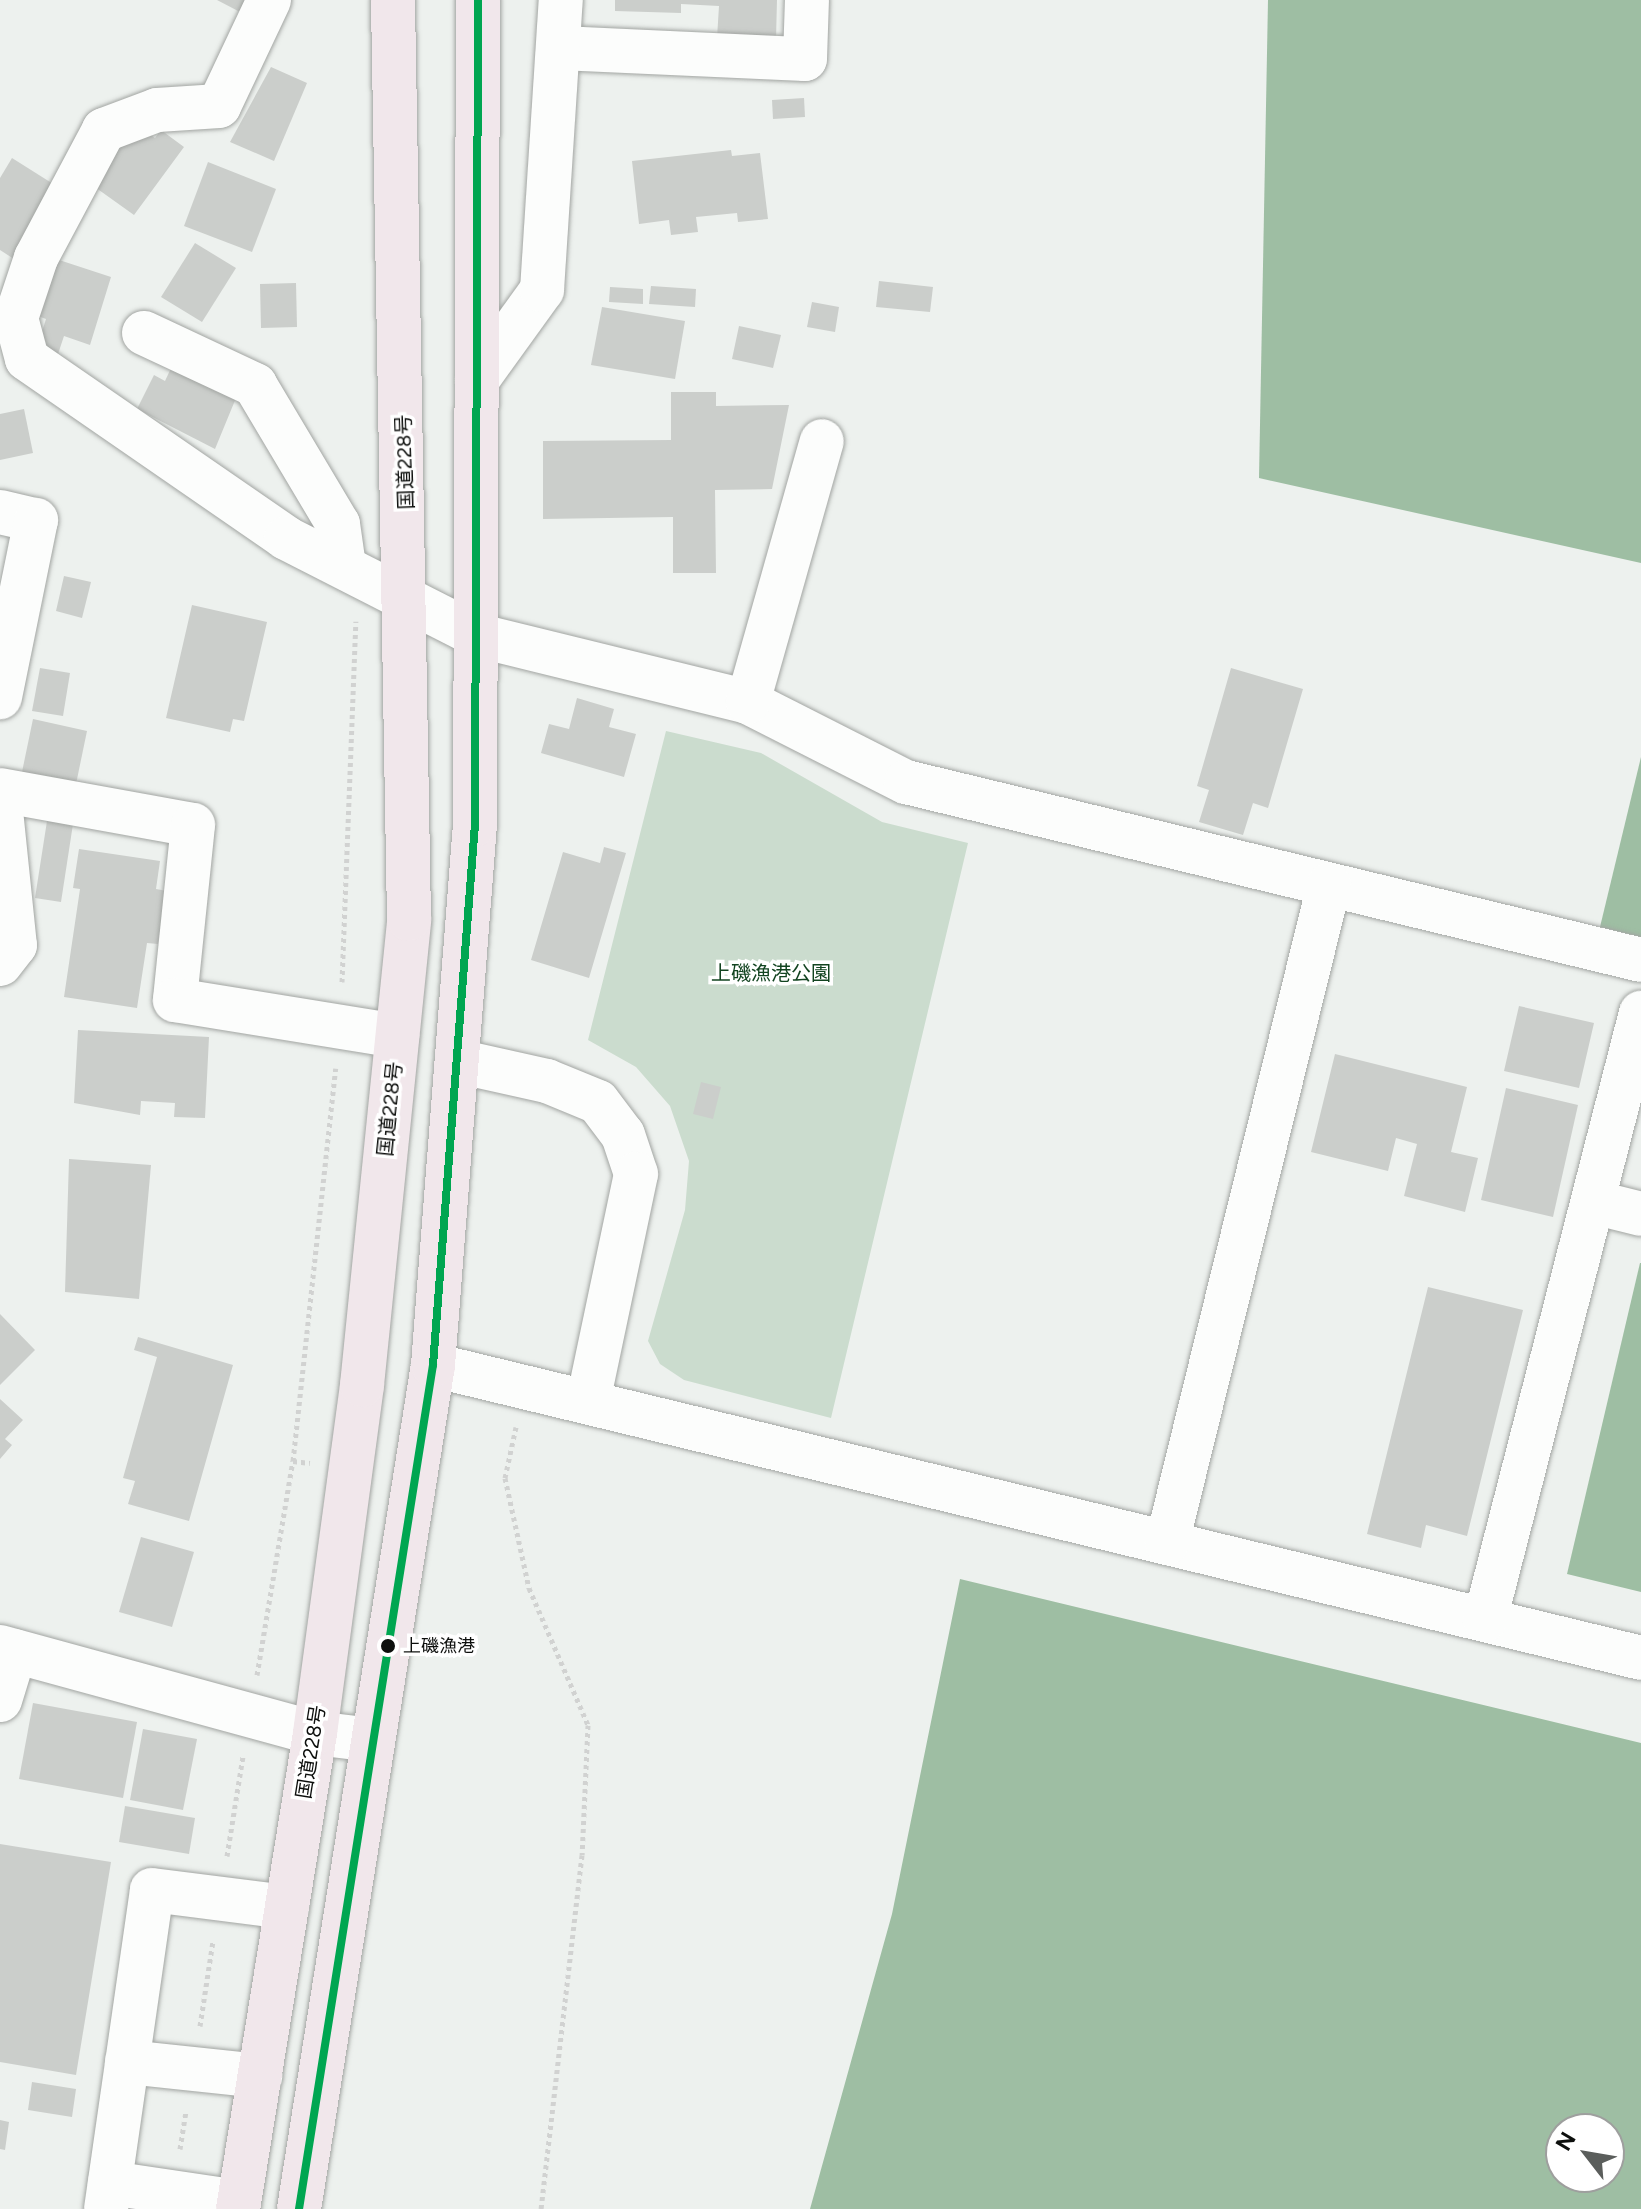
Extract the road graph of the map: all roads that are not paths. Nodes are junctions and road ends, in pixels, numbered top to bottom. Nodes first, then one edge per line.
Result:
1 (269, 0) edge
2 (393, 0) edge
3 (478, 0) edge
4 (561, 0) edge
5 (807, 0) edge
6 (560, 48) junction
7 (144, 333) dead end
8 (477, 380) junction
9 (822, 441) dead end
10 (0, 512) edge
11 (351, 570) junction
12 (408, 601) junction
13 (476, 635) junction
14 (0, 697) edge
15 (748, 702) junction
16 (0, 790) edge
17 (0, 801) edge
18 (1329, 885) junction
19 (1641, 960) edge
20 (0, 964) edge
21 (1641, 1013) edge
22 (397, 1036) junction
23 (457, 1061) junction
24 (1593, 1202) junction
25 (1641, 1214) edge
26 (433, 1365) junction
27 (588, 1402) junction
28 (1167, 1543) junction
29 (1485, 1620) junction
30 (7, 1649) edge
31 (1641, 1658) edge
32 (0, 1700) edge
33 (315, 1733) junction
34 (373, 1740) junction
35 (287, 1907) junction
36 (127, 2062) junction
37 (260, 2076) junction
38 (108, 2196) edge
39 (238, 2206) edge
40 (299, 2209) edge

1 - 11 street
2 - 12 highway, 国道228号
3 - 8 highway
4 - 6 street
5 - 6 street
6 - 8 street
7 - 11 street
8 - 13 highway
9 - 15 street
10 - 14 street
11 - 12 street
12 - 13 street
12 - 22 highway, 国道228号
13 - 15 street
13 - 23 highway
15 - 18 street
16 - 22 street
17 - 20 street
18 - 19 street
18 - 28 street
21 - 24 street
22 - 33 highway, 国道228号
23 - 26 highway
23 - 27 street
24 - 25 street
24 - 29 street
26 - 27 street
26 - 34 highway
27 - 28 street
28 - 29 street
29 - 31 street
30 - 32 street
30 - 33 street
33 - 34 street
33 - 35 highway, 国道228号
34 - 40 highway
35 - 36 street
35 - 37 highway, 国道228号
36 - 37 street
36 - 38 street
37 - 39 highway, 国道228号
38 - 39 street

